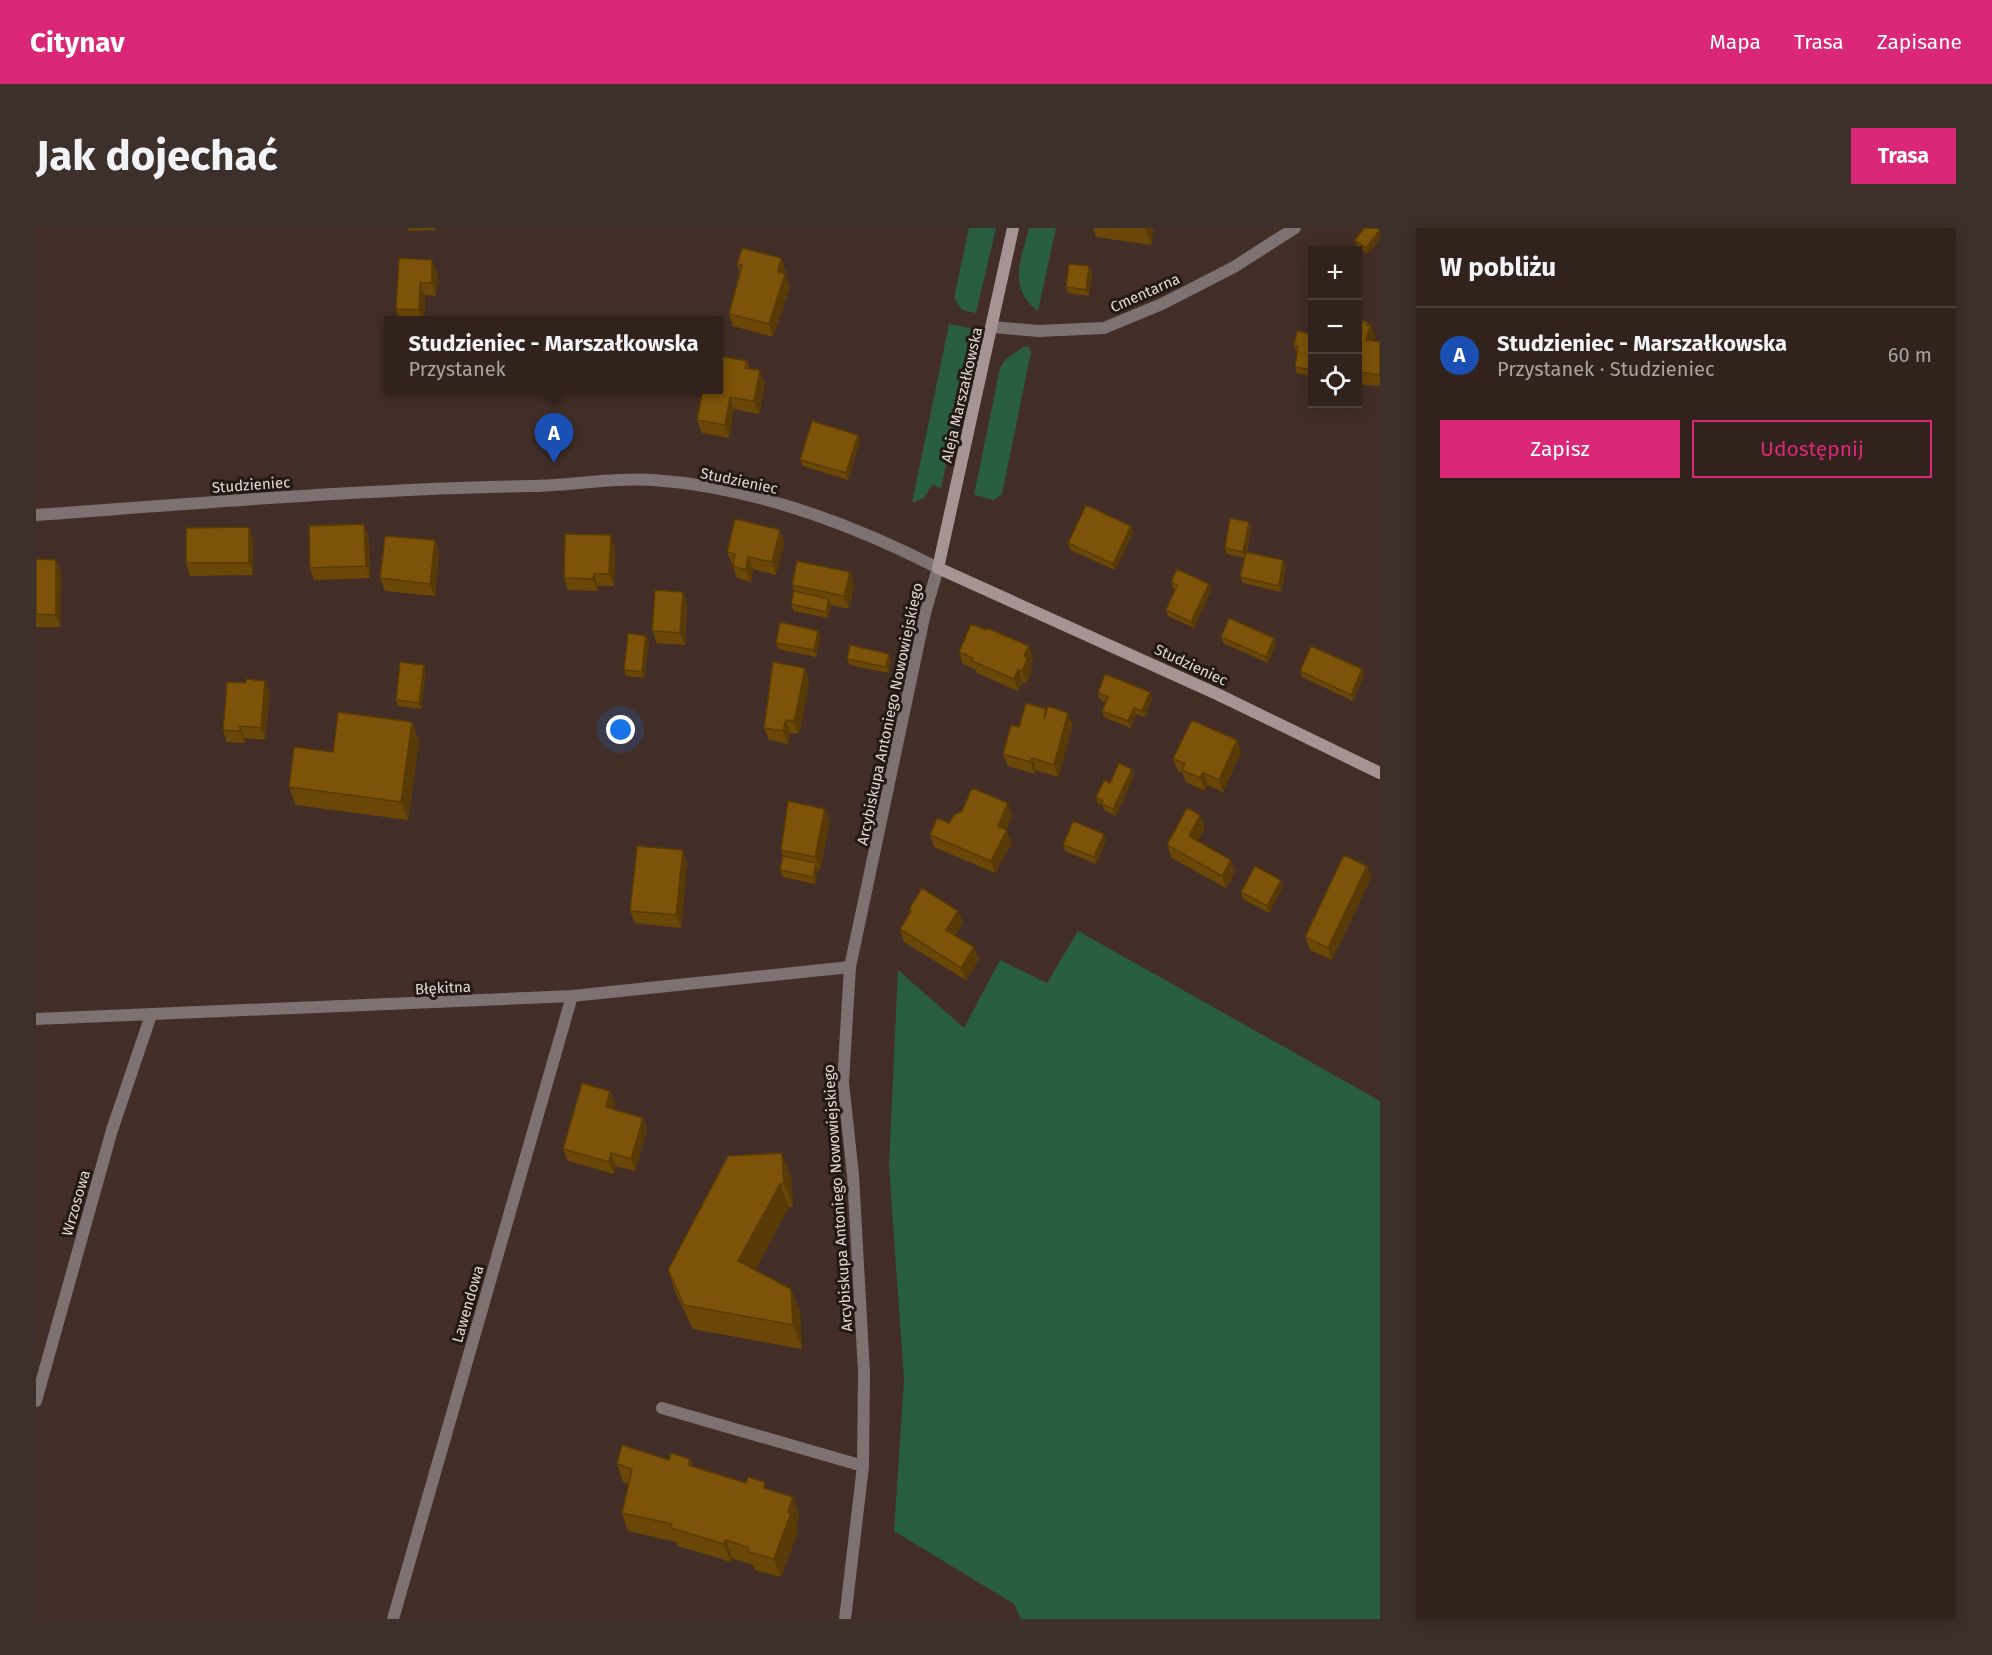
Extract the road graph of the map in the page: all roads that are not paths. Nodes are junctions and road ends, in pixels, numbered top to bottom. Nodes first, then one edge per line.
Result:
1 (1013, 228) edge
2 (1295, 228) edge
3 (993, 327) junction
4 (36, 515) edge
5 (938, 568) junction
6 (1380, 772) edge
7 (850, 968) junction
8 (572, 996) junction
9 (151, 1015) junction
10 (36, 1019) edge
11 (36, 1401) edge
12 (662, 1408) dead end
13 (863, 1466) junction
14 (393, 1619) edge
15 (845, 1619) edge

1 - 3 main road, Aleja Marszałkowska
2 - 3 street, Cmentarna
3 - 5 main road, Aleja Marszałkowska
4 - 5 street, Studzieniec
5 - 6 main road, Studzieniec
5 - 7 street, Arcybiskupa Antoniego Nowowiejskiego
7 - 8 street, Błękitna
7 - 13 street, Arcybiskupa Antoniego Nowowiejskiego
8 - 9 street, Błękitna
8 - 14 street, Lawendowa
9 - 10 street, Błękitna
9 - 11 street, Wrzosowa
12 - 13 street
13 - 15 street, Arcybiskupa Antoniego Nowowiejskiego

